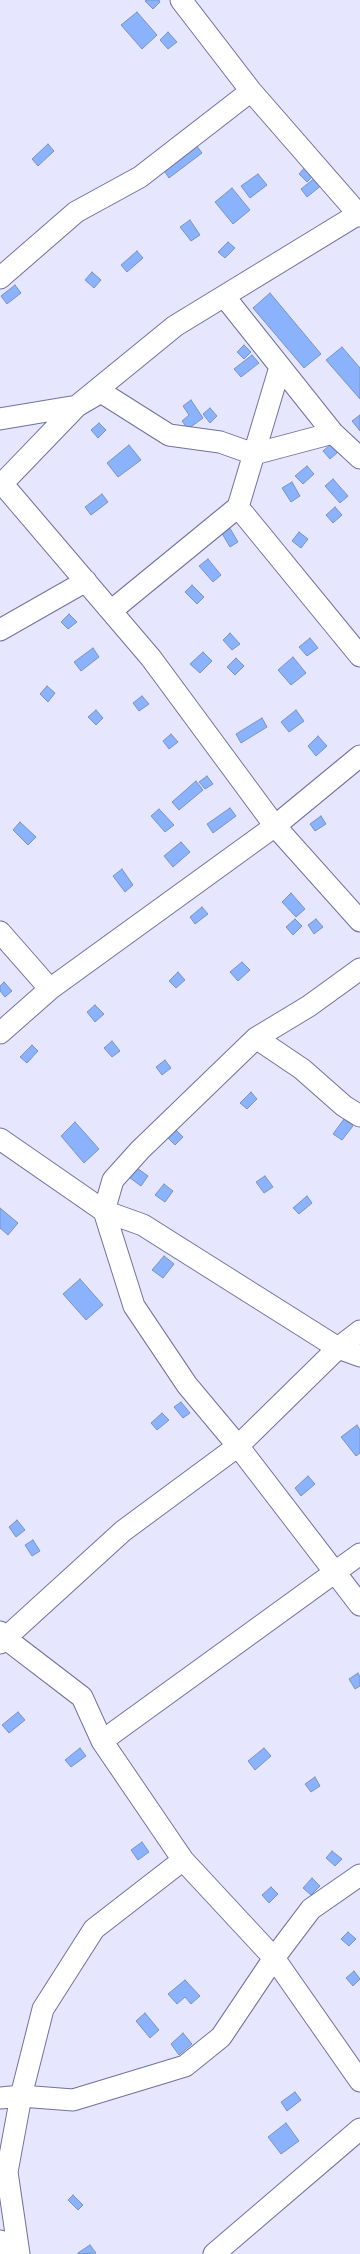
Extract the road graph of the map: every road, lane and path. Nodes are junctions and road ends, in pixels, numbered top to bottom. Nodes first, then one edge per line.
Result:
1 (181, 0) edge
2 (251, 91) junction
3 (359, 214) edge
4 (0, 278) edge
5 (224, 296) junction
6 (280, 367) junction
7 (77, 406) junction
8 (0, 419) edge
9 (332, 433) junction
10 (254, 454) junction
11 (360, 458) edge
12 (1, 484) edge
13 (238, 507) junction
14 (86, 581) junction
15 (111, 611) junction
16 (0, 630) edge
17 (360, 656) edge
18 (360, 756) edge
19 (275, 826) junction
20 (360, 921) edge
21 (0, 932) edge
22 (360, 970) edge
23 (50, 989) junction
24 (0, 1034) edge
25 (256, 1038) junction
26 (360, 1116) edge
27 (0, 1139) edge
28 (104, 1211) junction
29 (360, 1331) edge
30 (338, 1348) junction
31 (360, 1356) edge
32 (238, 1446) junction
33 (360, 1554) edge
34 (334, 1573) junction
35 (360, 1605) edge
36 (2, 1638) edge
37 (102, 1741) junction
38 (183, 1860) junction
39 (360, 1875) edge
40 (274, 1958) junction
41 (360, 2081) edge
42 (21, 2096) junction
43 (0, 2098) edge
44 (360, 2129) edge
45 (0, 2220) edge
46 (0, 2241) edge
47 (11, 2254) edge
48 (16, 2254) edge
49 (19, 2254) edge
50 (214, 2254) edge

1 - 2 street
2 - 3 street
2 - 4 street
3 - 5 street
5 - 6 street
5 - 7 street
6 - 9 street
6 - 10 street
7 - 8 street
7 - 10 street
7 - 12 street
9 - 10 street
9 - 11 street
10 - 13 street
12 - 14 street
13 - 15 street
13 - 17 street
14 - 15 street
14 - 16 street
15 - 19 street
18 - 19 street
19 - 20 street
19 - 23 street
21 - 23 street
22 - 25 street
23 - 24 street
25 - 26 street
25 - 28 street
27 - 28 street
28 - 30 street
28 - 32 street
29 - 30 street
30 - 31 street
30 - 32 street
32 - 34 street
32 - 36 street
33 - 34 street
34 - 35 street
34 - 37 street
36 - 37 street
37 - 38 street
38 - 40 street
38 - 42 street
39 - 40 street
40 - 41 street
40 - 42 street
42 - 43 street
42 - 49 street
44 - 50 street
45 - 48 street
46 - 47 street

